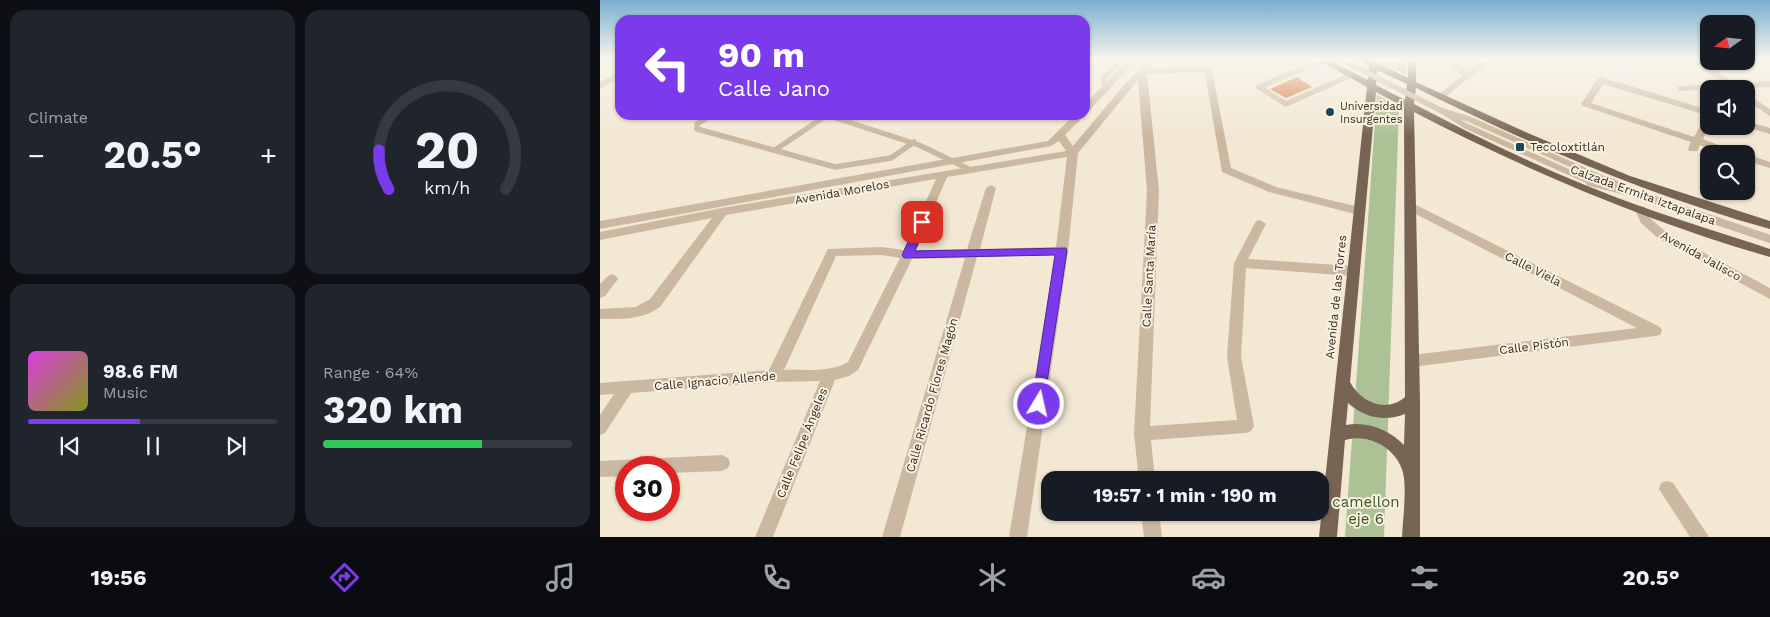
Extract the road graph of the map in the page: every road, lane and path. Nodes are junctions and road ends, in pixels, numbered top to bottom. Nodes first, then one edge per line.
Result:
1 (1106, 85) edge
2 (1110, 85) edge
3 (1144, 85) edge
4 (1210, 85) edge
5 (1264, 85) edge
6 (1328, 85) edge
7 (1371, 85) joint
8 (1392, 85) edge
9 (1412, 85) edge
10 (1416, 85) edge
11 (1456, 85) edge
12 (1598, 85) edge
13 (1617, 85) edge
14 (1127, 87) junction
15 (1107, 88) junction
16 (1681, 88) dead end
17 (1700, 88) edge
18 (1145, 93) junction
19 (1441, 97) junction
20 (1755, 102) edge
21 (1090, 105) edge
22 (1409, 106) junction
23 (1700, 112) edge
24 (1770, 113) edge
25 (704, 120) edge
26 (820, 120) edge
27 (843, 120) edge
28 (1075, 120) edge
29 (1755, 127) edge
30 (1770, 131) edge
31 (1700, 134) edge
32 (1060, 136) junction
33 (914, 142) junction
34 (1695, 145) junction
35 (1700, 146) edge
36 (775, 150) junction
37 (1073, 153) junction
38 (955, 160) junction
39 (1755, 160) edge
40 (1770, 165) edge
41 (972, 170) junction
42 (943, 175) junction
43 (991, 188) dead end
44 (1410, 206) junction
45 (1641, 210) junction
46 (1359, 211) junction
47 (722, 212) junction
48 (617, 222) junction
49 (1260, 224) dead end
50 (600, 225) edge
51 (1770, 225) edge
52 (605, 235) edge
53 (1770, 239) edge
54 (1062, 251) junction
55 (972, 253) junction
56 (1770, 253) edge
57 (908, 255) junction
58 (1240, 263) junction
59 (1353, 271) junction
60 (612, 280) dead end
61 (600, 293) edge
62 (1770, 294) edge
63 (600, 314) edge
64 (1656, 331) joint
65 (1412, 361) junction
66 (830, 375) junction
67 (774, 376) junction
68 (1342, 379) junction
69 (626, 388) junction
70 (600, 390) edge
71 (1413, 400) junction
72 (600, 428) edge
73 (1142, 434) junction
74 (1338, 435) junction
75 (722, 463) dead end
76 (680, 465) edge
77 (615, 468) edge
78 (600, 469) edge
79 (1146, 471) edge
80 (1410, 475) junction
81 (1667, 489) dead end
82 (1151, 521) edge
83 (764, 537) edge
84 (891, 537) edge
85 (1018, 537) edge
86 (1153, 537) edge
87 (1328, 537) edge
88 (1411, 537) edge
89 (1700, 537) edge

1 - 15 lane
2 - 15 street
3 - 18 street, Calle Santa María
4 - 46 street
5 - 6 lane
7 - 22 main road, Calzada Ermita Iztapalapa
7 - 46 main road, Avenida de las Torres
8 - 53 lane, bridge
9 - 22 main road
10 - 19 main road, Calzada Ermita Iztapalapa
11 - 19 street
12 - 34 street
13 - 23 street
14 - 15 street
14 - 18 street
14 - 37 street
15 - 21 street
16 - 17 street
18 - 73 street, Calle Santa María
19 - 51 main road, Calzada Ermita Iztapalapa
20 - 24 street
22 - 44 main road
22 - 45 main road, Calzada Ermita Iztapalapa
25 - 36 lane
26 - 36 lane
27 - 33 lane
28 - 32 street
29 - 30 street
31 - 34 street
32 - 37 street
32 - 38 street, Avenida Morelos
33 - 36 lane
33 - 38 lane
34 - 35 street
37 - 41 street, Avenida Morelos
37 - 54 street
38 - 41 lane
38 - 48 street, Avenida Morelos
39 - 40 street
41 - 42 street, Avenida Morelos
42 - 47 street, Avenida Morelos
42 - 57 street, Calle Felipe Ángeles
43 - 55 street, Calle Ricardo Flores Magón
44 - 64 street, Calle Viela
44 - 65 main road
45 - 56 main road, Calzada Ermita Iztapalapa
45 - 62 street, Avenida Jalisco
46 - 59 main road, Avenida de las Torres
47 - 52 street, Avenida Morelos
47 - 63 street
48 - 50 street, Avenida Morelos
48 - 52 street, Avenida Morelos
49 - 58 street
54 - 55 street
54 - 85 street
55 - 57 street
55 - 84 street, Calle Ricardo Flores Magón
57 - 66 street, Calle Felipe Ángeles
57 - 67 street
58 - 59 street
58 - 73 street
59 - 68 main road, Avenida de las Torres
60 - 61 street
64 - 65 street, Calle Pistón
65 - 71 main road
66 - 67 street, Calle Ignacio Allende
66 - 83 street, Calle Felipe Ángeles
67 - 69 street, Calle Ignacio Allende
68 - 71 main road
68 - 74 main road, Avenida de las Torres
69 - 70 street, Calle Ignacio Allende
69 - 72 street
71 - 80 main road
73 - 79 street, Calle Santa María
74 - 80 main road
74 - 87 main road, Avenida de las Torres
75 - 76 street
77 - 78 street
80 - 88 main road
81 - 89 street
82 - 86 street

